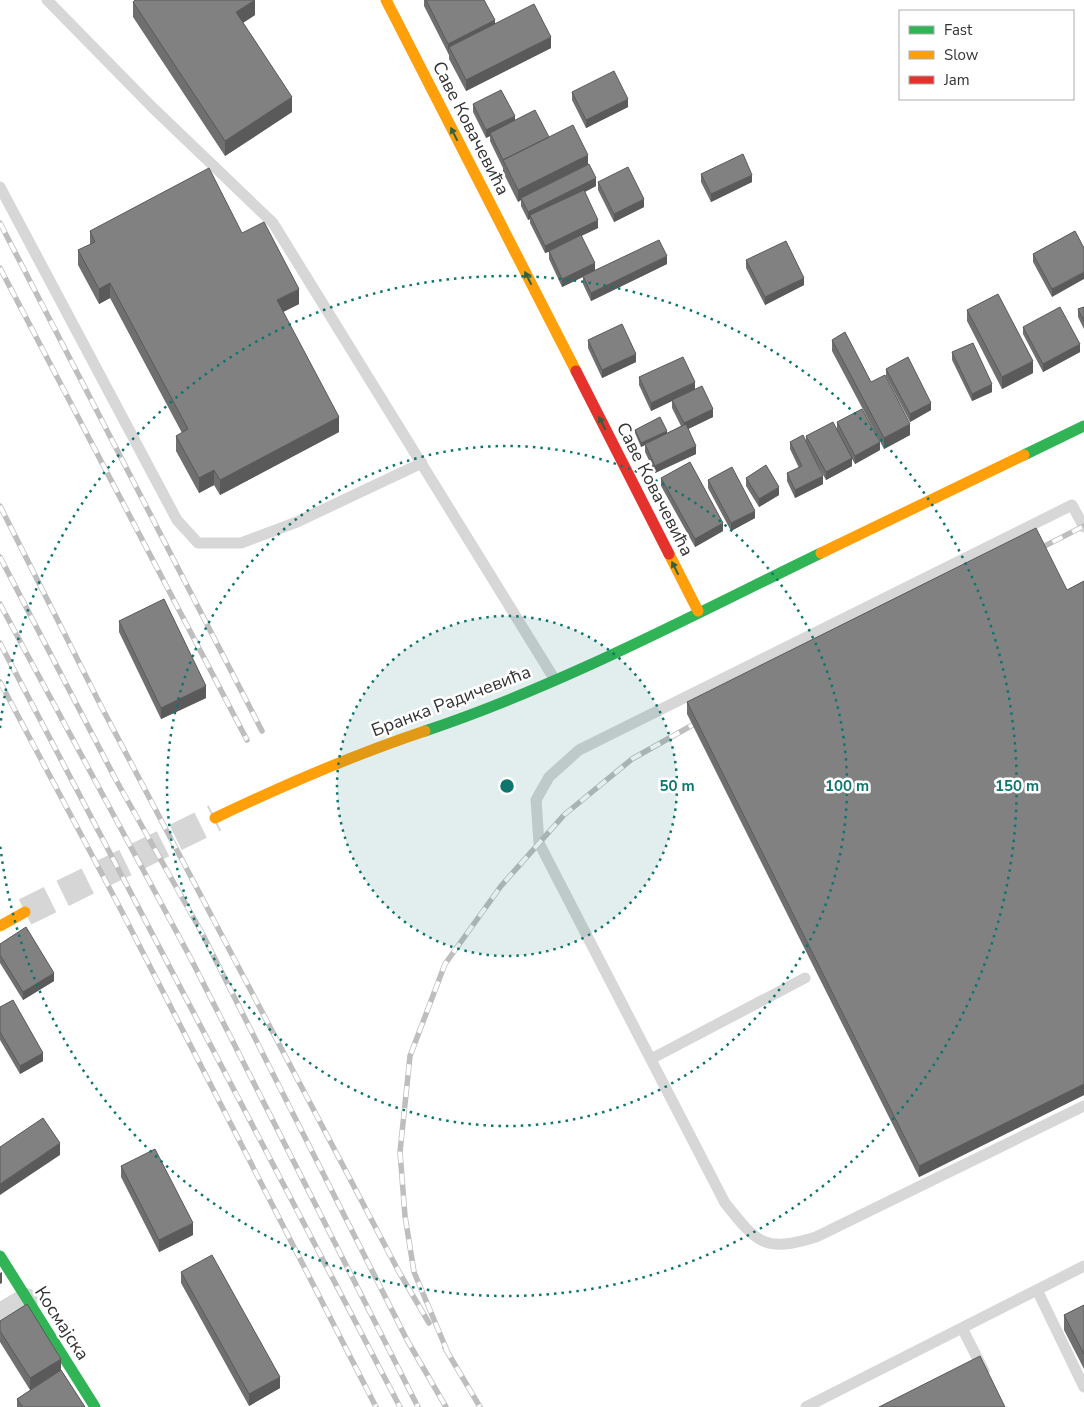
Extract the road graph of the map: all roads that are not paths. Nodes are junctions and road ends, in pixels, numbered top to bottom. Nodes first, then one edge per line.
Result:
1 (47, 0) edge
2 (386, 0) edge
3 (0, 187) edge
4 (1084, 426) edge
5 (422, 463) junction
6 (1084, 527) edge
7 (698, 611) junction
8 (556, 680) junction
9 (215, 818) tunnel mouth
10 (25, 912) tunnel mouth
11 (0, 926) edge
12 (805, 978) dead end
13 (650, 1059) junction
14 (1084, 1106) edge
15 (0, 1256) edge
16 (1084, 1266) edge
17 (1037, 1290) junction
18 (26, 1300) junction
19 (0, 1315) edge
20 (962, 1328) junction
21 (989, 1381) edge
22 (1084, 1387) edge
23 (95, 1407) edge
24 (806, 1407) edge

1 - 5 lane
7 -> 2 street, Саве Ковачевића
3 - 5 lane
4 - 7 street
5 - 8 lane
6 - 13 lane
7 - 8 street, Бранка Радичевића
8 - 9 street, Бранка Радичевића
10 - 11 street
12 - 13 lane
13 - 14 lane
15 - 18 street, Космајска
16 - 17 lane
17 - 20 lane
17 - 22 lane
18 - 19 street
18 - 23 street, Космајска
20 - 21 lane
20 - 24 lane

